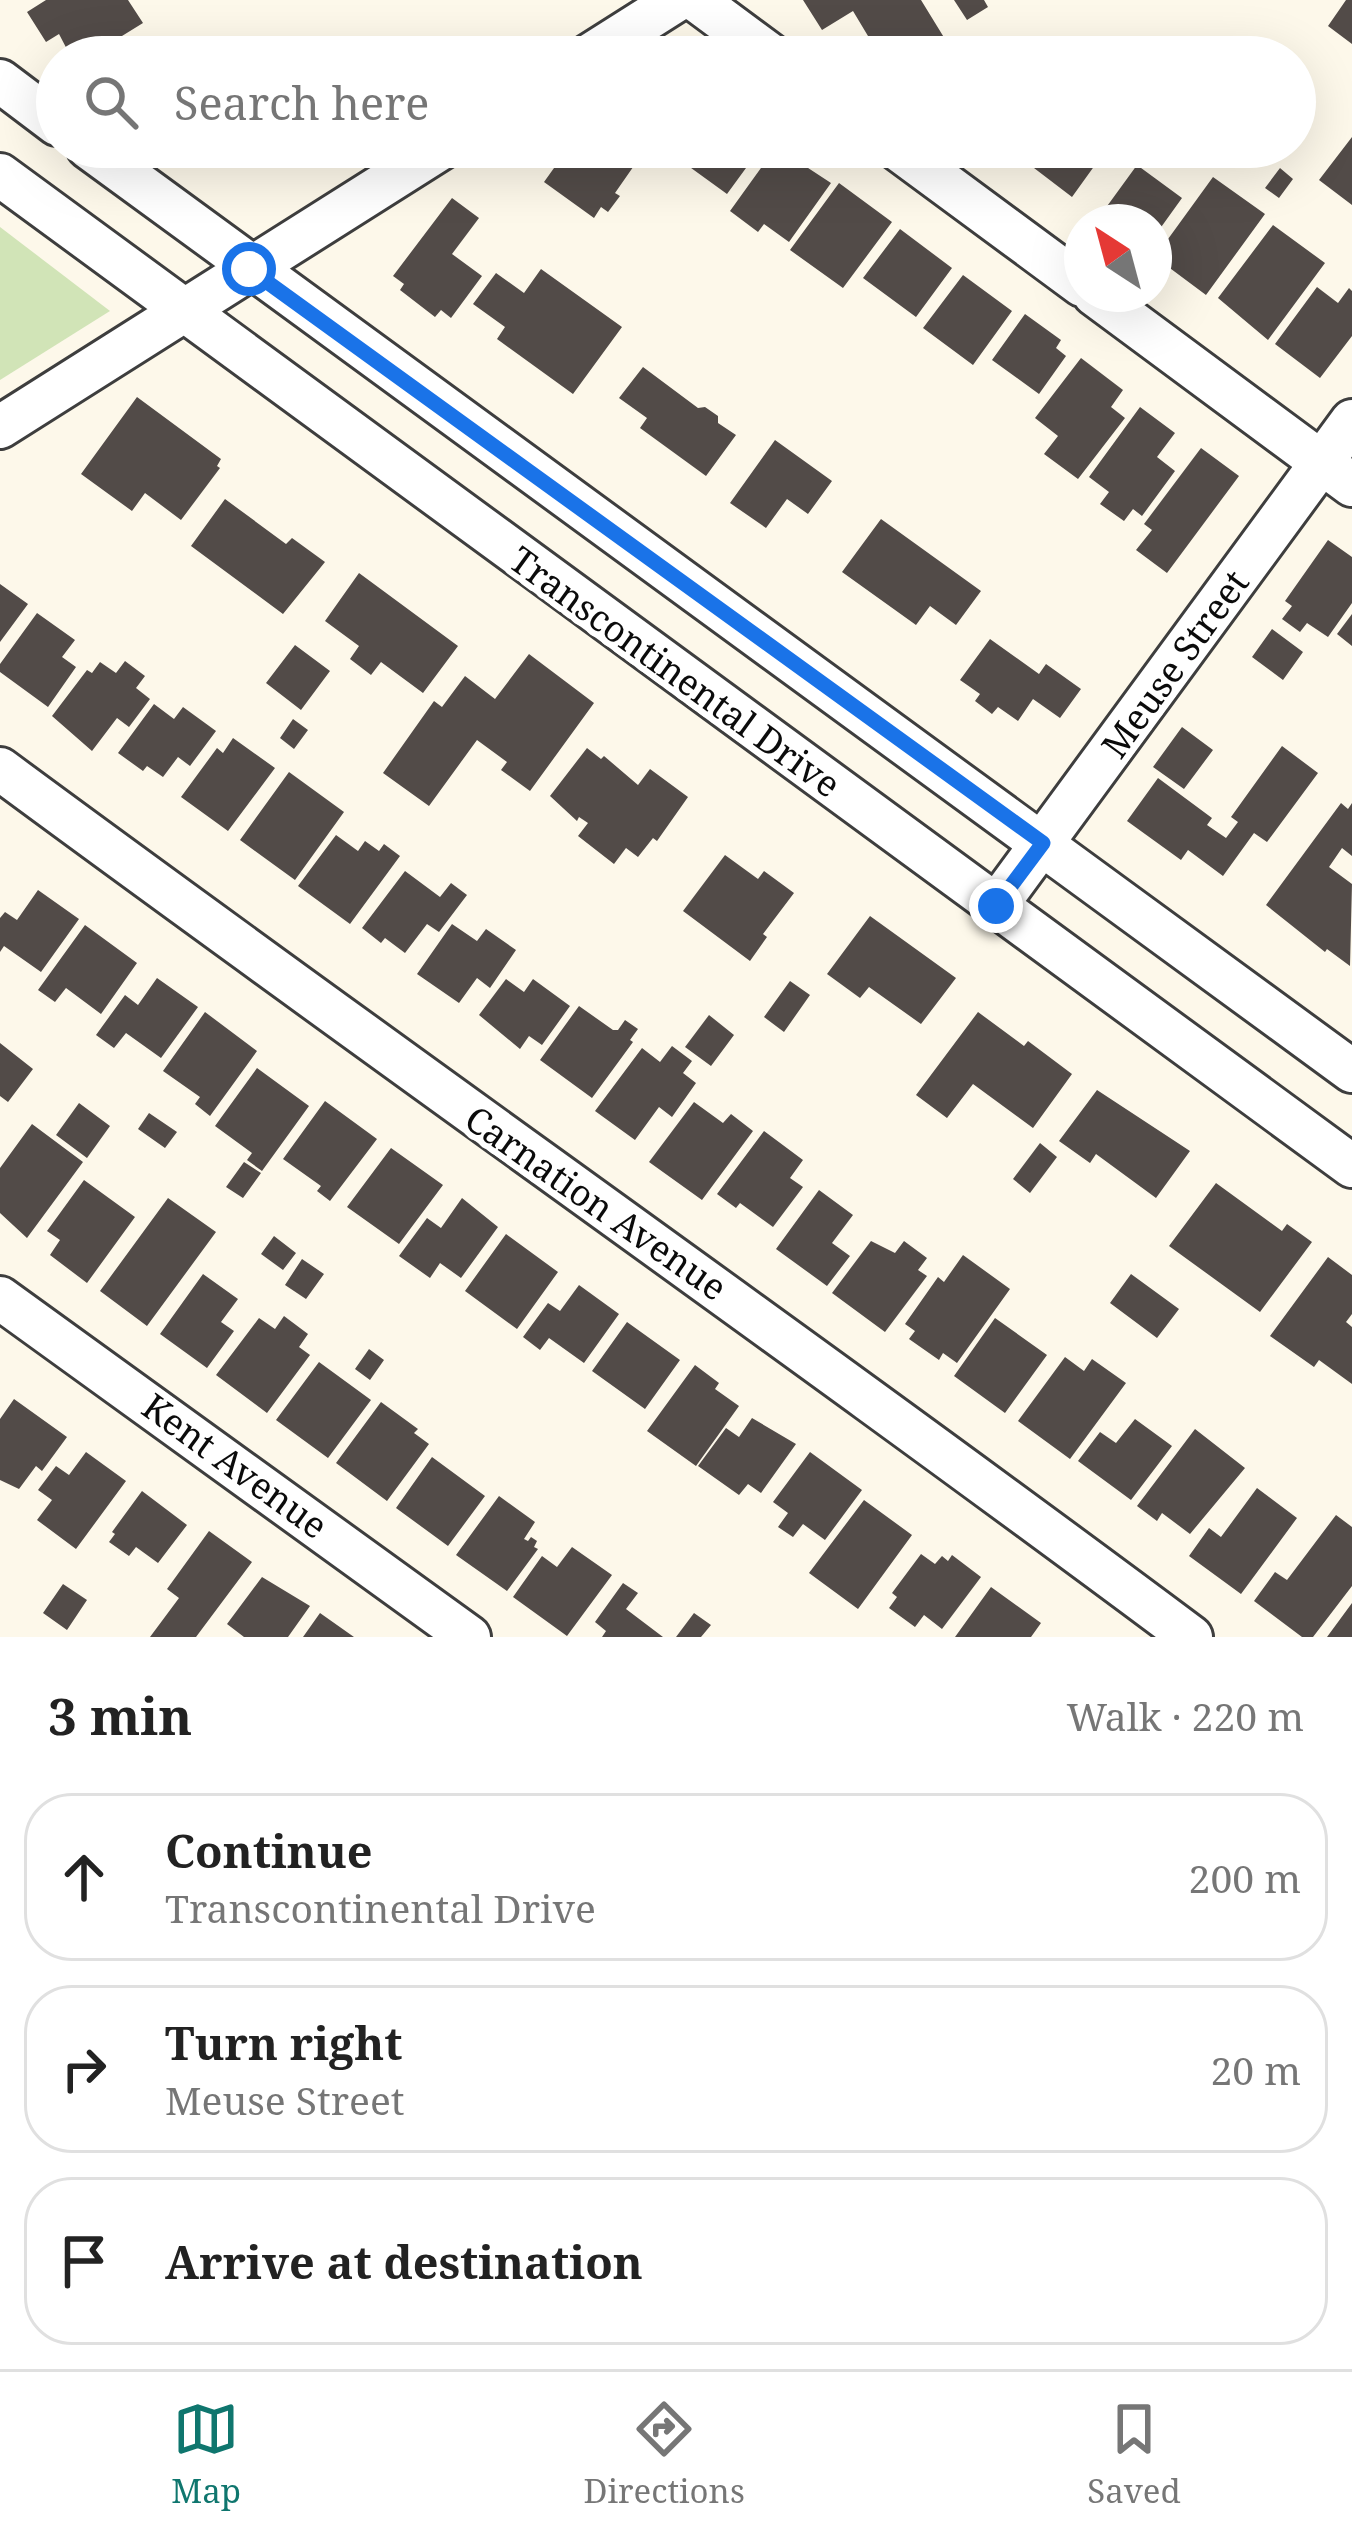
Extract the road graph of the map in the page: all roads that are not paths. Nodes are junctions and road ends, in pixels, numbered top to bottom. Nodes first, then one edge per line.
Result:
1 (677, 0) edge
2 (696, 0) edge
3 (620, 36) edge
4 (745, 36) edge
5 (0, 81) edge
6 (36, 108) edge
7 (116, 168) edge
8 (410, 168) edge
9 (923, 168) edge
10 (0, 175) edge
11 (249, 269) junction
12 (1064, 273) edge
13 (182, 311) junction
14 (1118, 312) edge
15 (1352, 421) edge
16 (0, 427) edge
17 (1337, 474) edge
18 (0, 769) edge
19 (1043, 843) junction
20 (996, 906) junction
21 (1352, 1071) edge
22 (1352, 1166) edge
23 (0, 1298) edge
24 (469, 1637) edge
25 (1191, 1637) edge

1 - 3 street
2 - 4 street
5 - 6 street
7 - 11 street
8 - 11 street
9 - 12 street
10 - 13 street, Transcontinental Drive
11 - 13 street
11 - 19 street
13 - 16 street
13 - 20 street, Transcontinental Drive
14 - 17 street
15 - 17 street, Meuse Street
17 - 19 street, Meuse Street
18 - 25 street, Carnation Avenue
19 - 20 street, Meuse Street
19 - 21 street
20 - 22 street, Transcontinental Drive
23 - 24 street, Kent Avenue

